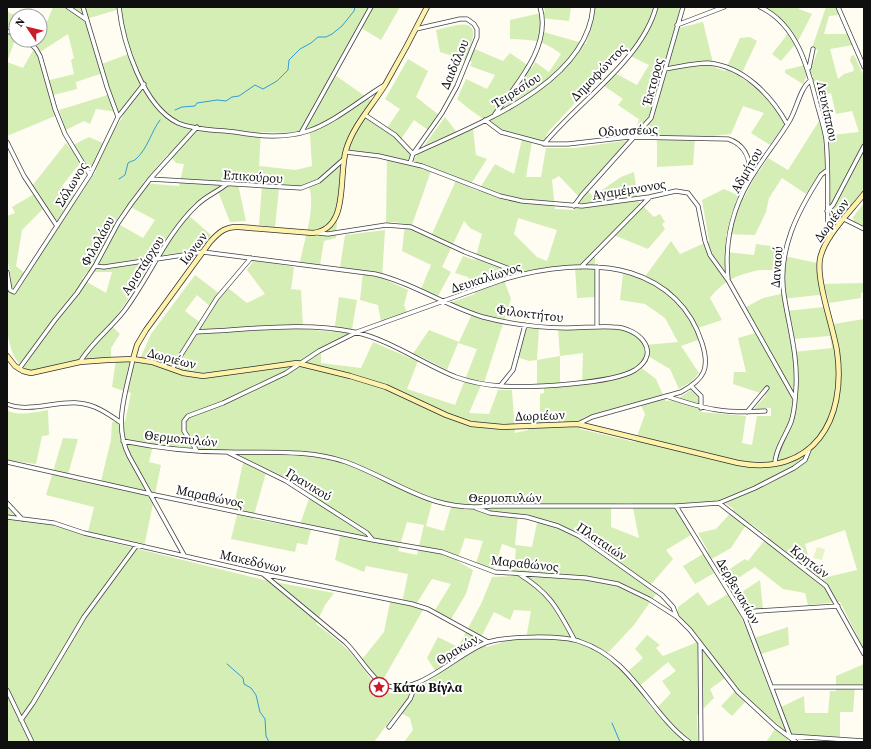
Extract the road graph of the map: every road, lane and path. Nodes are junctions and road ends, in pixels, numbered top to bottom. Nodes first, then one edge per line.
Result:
1 (68, 7) edge
2 (83, 7) edge
3 (119, 7) edge
4 (371, 7) edge
5 (427, 7) edge
6 (540, 7) edge
7 (593, 7) edge
8 (656, 7) edge
9 (683, 7) edge
10 (724, 7) edge
11 (760, 7) edge
12 (838, 7) edge
13 (87, 20) junction
14 (677, 25) junction
15 (416, 29) junction
16 (35, 48) edge
17 (813, 50) dead end
18 (864, 67) edge
19 (665, 69) junction
20 (808, 69) junction
21 (811, 80) junction
22 (144, 84) junction
23 (384, 85) junction
24 (365, 114) junction
25 (493, 116) junction
26 (118, 117) junction
27 (485, 120) junction
28 (788, 124) junction
29 (197, 127) junction
30 (301, 133) junction
31 (634, 137) junction
32 (7, 142) edge
33 (544, 144) junction
34 (864, 146) edge
35 (346, 152) junction
36 (413, 154) junction
37 (344, 158) junction
38 (410, 163) junction
39 (826, 171) junction
40 (90, 175) junction
41 (150, 179) junction
42 (750, 179) junction
43 (227, 184) junction
44 (864, 194) edge
45 (649, 197) junction
46 (574, 206) junction
47 (828, 212) junction
48 (844, 219) junction
49 (57, 226) junction
50 (864, 229) edge
51 (318, 233) junction
52 (830, 237) junction
53 (203, 252) junction
54 (251, 258) junction
55 (156, 259) junction
56 (95, 266) junction
57 (581, 267) junction
58 (596, 268) junction
59 (7, 272) edge
60 (523, 274) junction
61 (728, 280) junction
62 (443, 302) junction
63 (525, 325) junction
64 (597, 327) junction
65 (196, 332) junction
66 (357, 332) junction
67 (7, 356) edge
68 (133, 359) junction
69 (80, 362) junction
70 (300, 364) junction
71 (19, 369) junction
72 (172, 369) junction
73 (500, 386) junction
74 (691, 386) junction
75 (767, 388) dead end
76 (665, 396) junction
77 (795, 399) junction
78 (7, 404) edge
79 (701, 408) junction
80 (765, 411) dead end
81 (747, 412) junction
82 (120, 422) junction
83 (578, 424) junction
84 (123, 441) junction
85 (809, 450) junction
86 (197, 451) junction
87 (229, 452) junction
88 (7, 462) edge
89 (775, 464) junction
90 (150, 494) junction
91 (7, 503) edge
92 (719, 503) junction
93 (676, 506) junction
94 (475, 508) junction
95 (7, 517) edge
96 (22, 518) junction
97 (373, 540) junction
98 (137, 545) junction
99 (184, 555) junction
100 (263, 574) junction
101 (518, 574) junction
102 (838, 606) junction
103 (742, 612) junction
104 (677, 617) junction
105 (574, 640) junction
106 (488, 642) junction
107 (700, 642) junction
108 (864, 654) edge
109 (412, 685) junction
110 (772, 687) junction
111 (864, 687) edge
112 (7, 690) edge
113 (20, 720) junction
114 (389, 727) dead end
115 (790, 736) junction
116 (864, 741) edge
117 (32, 742) edge
118 (688, 742) edge
119 (701, 742) edge
120 (796, 742) edge

1 - 13 street
2 - 13 street
3 - 22 street
4 - 30 street
5 - 15 street
6 - 25 street
7 - 25 street, Τειρεσίου
8 - 33 street, Δημοφώντος
9 - 14 street, Έκτορος
10 - 14 street
11 - 20 street, Λευκίππου
12 - 18 street
13 - 26 street
14 - 19 street, Έκτορος
15 - 23 street
15 - 36 street, Δαιδάλου
16 - 40 street
17 - 20 street
19 - 28 street
19 - 31 street, Έκτορος
20 - 21 street, Λευκίππου
21 - 28 street, Αδμήτου
21 - 39 street, Λευκίππου
22 - 26 street, Σόλωνος
22 - 29 street
23 - 24 street
23 - 30 street
24 - 35 street
24 - 36 street
25 - 27 street, Τειρεσίου
26 - 40 street, Σόλωνος
27 - 33 street, Οδυσσέως
27 - 36 street, Τειρεσίου
28 - 42 street, Αδμήτου
29 - 30 street
29 - 41 street, Φιλολάου
31 - 33 street, Οδυσσέως
31 - 42 street, Οδυσσέως
31 - 46 street, Έκτορος
32 - 49 street
34 - 47 street
35 - 37 street
35 - 38 street, Αγαμέμνονος
36 - 38 street, Δαιδάλου
37 - 43 street, Επικούρου
37 - 51 street
38 - 46 street, Αγαμέμνονος
39 - 47 street, Λευκίππου
39 - 77 street, Δαναού
40 - 49 street, Σόλωνος
41 - 43 street, Επικούρου
41 - 56 street, Φιλολάου
42 - 61 street, Αδμήτου
43 - 55 street, Αριστάρχου
44 - 48 street, Δωριέων
45 - 46 street, Αγαμέμνονος
45 - 57 street
45 - 61 street, Αγαμέμνονος
47 - 52 street, Λευκίππου
48 - 50 street
48 - 52 street, Δωριέων
49 - 59 street, Σόλωνος
51 - 53 street, Ιώνων
51 - 60 street
52 - 85 street, Δωριέων
53 - 54 street, Φιλοκτήτου
53 - 55 street, Φιλοκτήτου
53 - 68 street, Ιώνων
54 - 62 street, Φιλοκτήτου
54 - 65 street
55 - 56 street, Φιλοκτήτου
55 - 69 street, Αριστάρχου
56 - 71 street, Φιλολάου
57 - 58 street, Δευκαλίωνος
57 - 60 street, Δευκαλίωνος
58 - 64 street
58 - 74 street, Δευκαλίωνος
60 - 62 street, Δευκαλίωνος
61 - 77 street, Αγαμέμνονος
62 - 63 street, Φιλοκτήτου
62 - 66 street, Δευκαλίωνος
63 - 64 street, Φιλοκτήτου
63 - 73 street
64 - 73 street, Φιλοκτήτου
65 - 66 street
65 - 72 street
66 - 70 street, Δευκαλίωνος
66 - 73 street, Φιλοκτήτου
67 - 71 street
68 - 69 street, Δωριέων
68 - 72 street, Δωριέων
68 - 82 street, Ιώνων
69 - 71 street, Δωριέων
70 - 72 street, Δωριέων
70 - 83 street, Δωριέων
70 - 86 street, Δευκαλίωνος
74 - 76 street, Δευκαλίωνος
74 - 79 street
75 - 81 street
76 - 79 street
76 - 83 street, Δευκαλίωνος
77 - 89 street, Δαναού
78 - 82 street
79 - 81 street
80 - 81 street
82 - 84 street, Ιώνων
83 - 89 street, Δωριέων
84 - 86 street, Θερμοπυλών
84 - 90 street, Ιώνων
85 - 89 street, Δωριέων
85 - 92 street, Θερμοπυλών
86 - 87 street, Θερμοπυλών
87 - 94 street, Θερμοπυλών
87 - 97 street, Γρανικού
88 - 90 street, Μαραθώνος
90 - 97 street, Μαραθώνος
90 - 99 street, Ιώνων
91 - 96 street
92 - 93 street, Θερμοπυλών
92 - 102 street, Κρητών
93 - 94 street, Θερμοπυλών
93 - 103 street, Δερβενακίων
94 - 104 street, Πλαταιών
95 - 96 street, Μακεδόνων
96 - 98 street, Μακεδόνων
97 - 101 street, Μαραθώνος
98 - 99 street, Μακεδόνων
98 - 113 street
99 - 100 street, Μακεδόνων
100 - 106 street, Μακεδόνων
100 - 109 street, Θρακών
101 - 104 street, Μαραθώνος
101 - 105 street
102 - 103 street
102 - 108 street, Κρητών
103 - 110 street, Δερβενακίων
104 - 107 street, Μαραθώνος
105 - 106 street, Θρακών
105 - 118 street, Θρακών
106 - 109 street, Θρακών
107 - 115 street, Μαραθώνος
107 - 119 street
109 - 114 street
110 - 111 street
110 - 115 street, Δερβενακίων
112 - 113 street
113 - 117 street
115 - 116 street
115 - 120 street, Μαραθώνος

